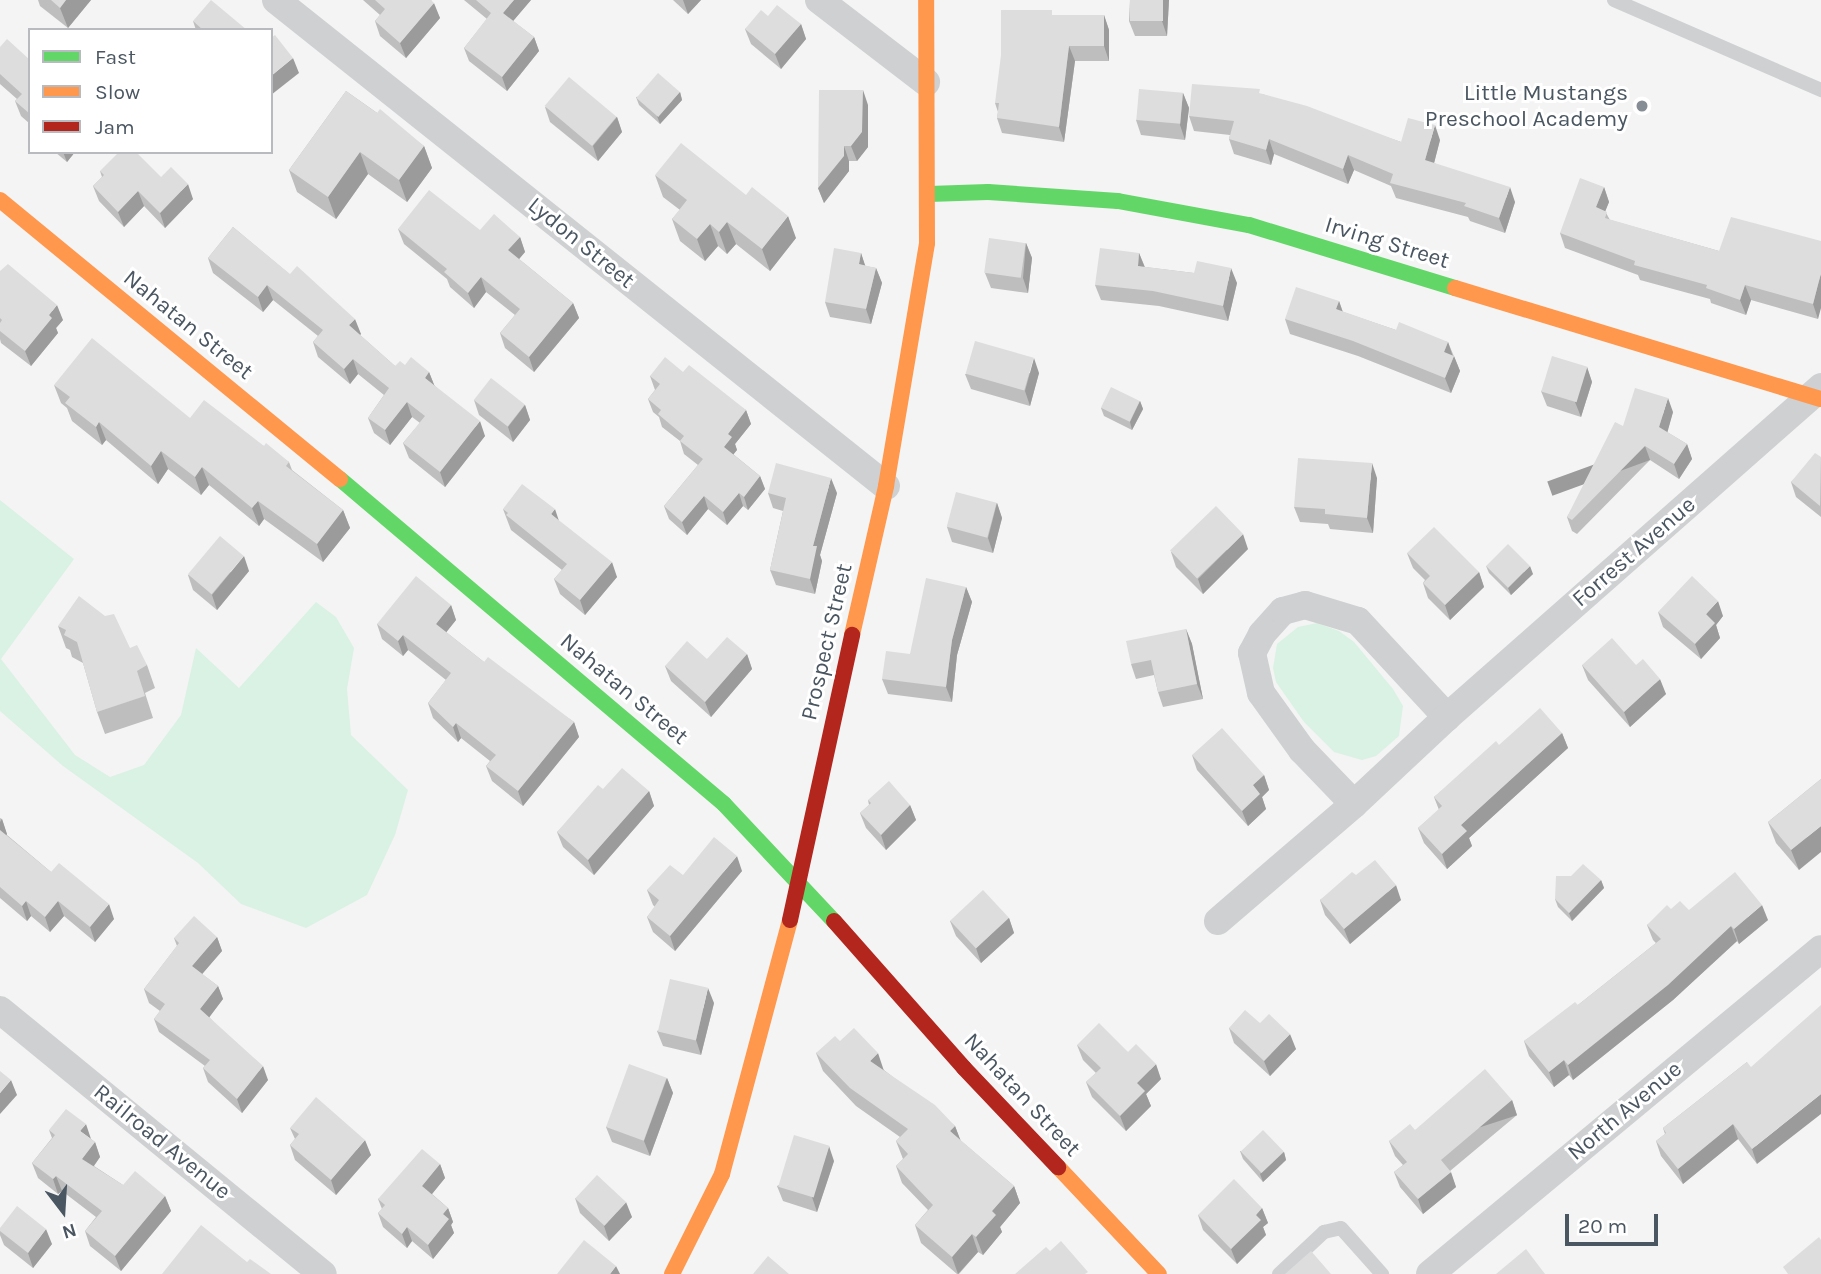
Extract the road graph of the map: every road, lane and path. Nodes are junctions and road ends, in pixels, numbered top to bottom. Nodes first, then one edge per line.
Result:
1 (276, 0) edge
2 (820, 0) edge
3 (926, 0) edge
4 (1614, 0) edge
5 (926, 82) junction
6 (1821, 90) edge
7 (929, 194) junction
8 (0, 200) edge
9 (1818, 394) edge
10 (886, 486) junction
11 (1447, 717) junction
12 (1354, 804) junction
13 (800, 883) junction
14 (1219, 921) dead end
15 (1821, 949) edge
16 (0, 1010) edge
17 (324, 1274) edge
18 (672, 1274) edge
19 (1159, 1274) edge
20 (1279, 1274) edge
21 (1382, 1274) edge
22 (1430, 1274) edge

1 - 10 street, Lydon Street
2 - 5 street
3 - 5 street, Prospect Street
4 - 6 lane
5 - 7 street, Prospect Street
7 - 9 street, Irving Street
7 - 10 street, Prospect Street
8 - 13 street, Nahatan Street
9 - 11 street, Forrest Avenue
10 - 13 street, Prospect Street
11 - 12 street, Forrest Avenue
11 - 12 street
12 - 14 street, Forrest Avenue
13 - 18 street, Prospect Street
13 - 19 street, Nahatan Street
15 - 22 street, North Avenue
16 - 17 street, Railroad Avenue
20 - 21 lane

